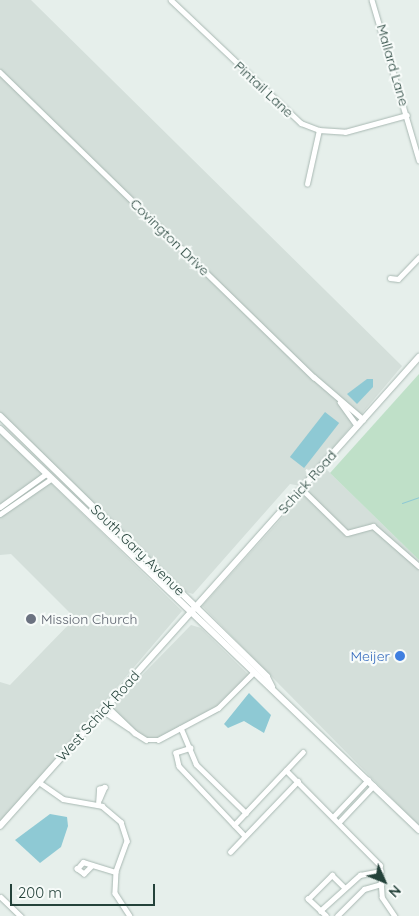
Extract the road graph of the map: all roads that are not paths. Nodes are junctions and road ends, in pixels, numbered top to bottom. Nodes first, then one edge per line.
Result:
1 (171, 0) edge
2 (372, 0) edge
3 (1, 73) edge
4 (407, 115) junction
5 (319, 130) junction
6 (419, 159) edge
7 (307, 184) dead end
8 (419, 257) edge
9 (390, 278) dead end
10 (419, 357) edge
11 (340, 402) junction
12 (0, 416) edge
13 (363, 419) junction
14 (357, 425) junction
15 (0, 429) edge
16 (49, 476) junction
17 (301, 488) junction
18 (0, 507) edge
19 (0, 514) edge
20 (419, 566) edge
21 (195, 607) junction
22 (189, 614) junction
23 (252, 674) junction
24 (272, 687) junction
25 (107, 706) junction
26 (181, 728) junction
27 (191, 748) junction
28 (303, 752) dead end
29 (286, 770) junction
30 (368, 780) junction
31 (40, 782) junction
32 (298, 782) junction
33 (373, 786) junction
34 (100, 799) dead end
35 (98, 805) junction
36 (246, 813) junction
37 (333, 816) junction
38 (339, 822) junction
39 (234, 825) junction
40 (0, 826) edge
41 (419, 830) edge
42 (245, 836) junction
43 (230, 852) dead end
44 (92, 866) dead end
45 (381, 871) junction
46 (116, 872) junction
47 (381, 884) junction
48 (344, 887) junction
49 (1, 897) edge
50 (320, 911) junction
51 (21, 916) edge
52 (130, 916) edge
53 (326, 916) edge
54 (337, 916) edge
55 (395, 916) edge

1 - 5 street, Pintail Lane
2 - 4 street, Mallard Lane
3 - 11 street, Covington Drive
4 - 5 street, Pintail Lane
4 - 6 street, Mallard Lane
5 - 7 street
8 - 9 street
10 - 13 street, Schick Road
11 - 13 street, Covington Drive
11 - 14 street, Covington Drive
12 - 21 main road, South Gary Avenue
13 - 14 street, Schick Road
14 - 17 street, Schick Road
15 - 16 main road, South Gary Avenue
16 - 18 street
16 - 19 street
16 - 22 main road, South Gary Avenue
17 - 20 street
17 - 21 street, Schick Road
21 - 22 street, West Schick Road
21 - 24 main road, South Gary Avenue
22 - 23 main road, South Gary Avenue
22 - 25 street, West Schick Road
23 - 24 main road, South Gary Avenue
23 - 26 street
24 - 30 main road, South Gary Avenue
25 - 26 street
25 - 31 street, West Schick Road
26 - 27 street
27 - 36 street
27 - 39 street
28 - 29 street
29 - 32 street
29 - 36 street
30 - 33 main road, South Gary Avenue
30 - 37 street
31 - 35 street
31 - 40 street, West Schick Road
32 - 37 street
32 - 42 street
33 - 38 street
33 - 41 main road, South Gary Avenue
34 - 35 street
35 - 46 street
36 - 39 street
37 - 38 street
38 - 45 street
39 - 42 street
42 - 43 street
44 - 46 street
45 - 47 street
45 - 48 street
46 - 52 street
47 - 54 street
47 - 55 street
48 - 50 street
48 - 50 street
49 - 51 street
50 - 53 street

